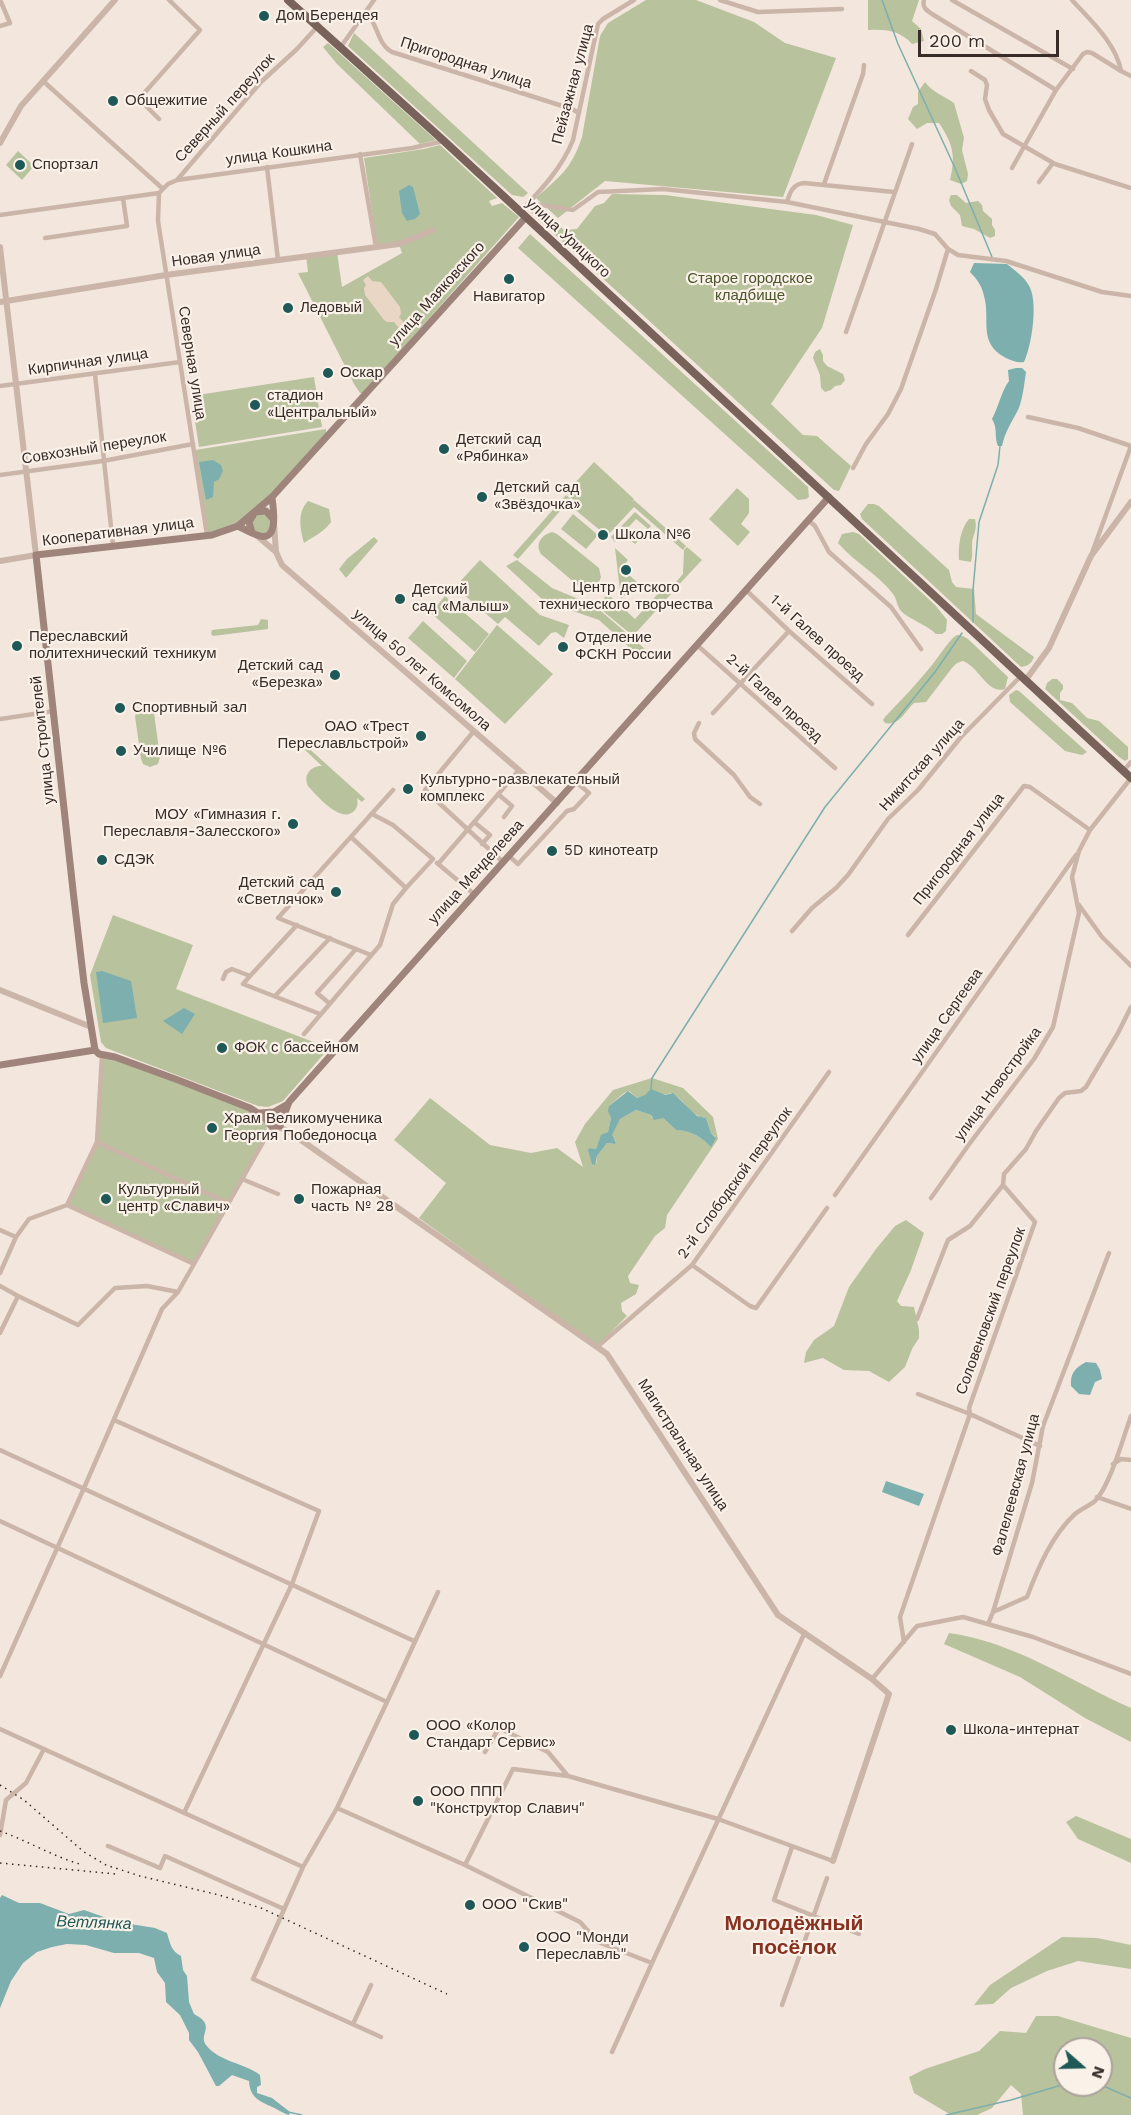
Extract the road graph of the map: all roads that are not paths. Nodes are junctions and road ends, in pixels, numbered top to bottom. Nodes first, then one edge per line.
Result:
1 (114, 0) edge
2 (169, 0) edge
3 (288, 0) edge
4 (374, 0) edge
5 (634, 0) edge
6 (720, 0) edge
7 (924, 0) edge
8 (952, 0) edge
9 (1072, 0) edge
10 (2, 1) edge
11 (842, 9) dead end
12 (366, 12) junction
13 (0, 26) edge
14 (317, 27) junction
15 (340, 48) junction
16 (864, 65) dead end
17 (1073, 69) junction
18 (1120, 70) junction
19 (971, 71) dead end
20 (1131, 76) edge
21 (43, 81) junction
22 (1056, 90) junction
23 (579, 113) junction
24 (159, 118) dead end
25 (444, 141) junction
26 (0, 142) edge
27 (912, 144) dead end
28 (1024, 148) junction
29 (360, 154) junction
30 (1053, 163) junction
31 (267, 167) junction
32 (1012, 168) dead end
33 (177, 180) junction
34 (1039, 182) dead end
35 (824, 184) junction
36 (1131, 188) edge
37 (161, 191) junction
38 (894, 192) junction
39 (123, 198) junction
40 (786, 202) junction
41 (529, 203) junction
42 (0, 215) edge
43 (523, 215) junction
44 (885, 221) junction
45 (433, 230) dead end
46 (45, 238) dead end
47 (0, 247) edge
48 (376, 248) junction
49 (948, 249) junction
50 (278, 260) junction
51 (166, 275) junction
52 (1131, 296) edge
53 (3, 302) edge
54 (846, 332) dead end
55 (180, 362) junction
56 (95, 374) junction
57 (16, 384) junction
58 (0, 386) edge
59 (1028, 417) dead end
60 (193, 444) junction
61 (1131, 446) edge
62 (103, 461) junction
63 (853, 468) dead end
64 (26, 472) junction
65 (0, 475) edge
66 (272, 497) junction
67 (829, 497) junction
68 (1131, 502) edge
69 (255, 512) junction
70 (808, 520) junction
71 (274, 524) junction
72 (238, 526) junction
73 (252, 533) junction
74 (207, 535) junction
75 (113, 546) junction
76 (276, 552) junction
77 (36, 555) junction
78 (1091, 556) junction
79 (0, 561) edge
80 (746, 590) junction
81 (52, 611) dead end
82 (42, 613) junction
83 (789, 631) junction
84 (697, 645) junction
85 (921, 649) dead end
86 (1022, 679) junction
87 (740, 684) junction
88 (872, 704) dead end
89 (54, 711) junction
90 (713, 713) dead end
91 (0, 719) edge
92 (699, 723) dead end
93 (474, 731) junction
94 (1131, 762) edge
95 (835, 768) dead end
96 (519, 770) junction
97 (1123, 771) junction
98 (1131, 778) edge
99 (576, 782) junction
100 (393, 790) dead end
101 (498, 794) junction
102 (556, 803) junction
103 (760, 804) dead end
104 (567, 812) junction
105 (372, 814) junction
106 (504, 817) dead end
107 (474, 822) junction
108 (1090, 830) junction
109 (467, 831) junction
110 (351, 837) junction
111 (482, 844) junction
112 (1079, 851) junction
113 (433, 859) junction
114 (506, 859) junction
115 (438, 864) junction
116 (406, 888) junction
117 (474, 894) junction
118 (1076, 900) junction
119 (297, 925) junction
120 (792, 931) dead end
121 (908, 934) dead end
122 (330, 938) junction
123 (356, 949) junction
124 (371, 955) junction
125 (1131, 966) edge
126 (250, 976) junction
127 (223, 979) dead end
128 (0, 990) edge
129 (275, 996) junction
130 (328, 1004) junction
131 (1131, 1006) edge
132 (320, 1014) junction
133 (91, 1027) junction
134 (303, 1035) dead end
135 (95, 1050) junction
136 (102, 1055) junction
137 (0, 1065) edge
138 (829, 1072) dead end
139 (288, 1104) junction
140 (273, 1112) junction
141 (260, 1113) junction
142 (283, 1118) junction
143 (268, 1123) junction
144 (277, 1127) junction
145 (288, 1131) junction
146 (266, 1137) junction
147 (97, 1142) junction
148 (240, 1181) junction
149 (1003, 1185) junction
150 (278, 1194) dead end
151 (835, 1195) dead end
152 (931, 1198) dead end
153 (228, 1203) junction
154 (67, 1205) junction
155 (827, 1208) dead end
156 (0, 1230) edge
157 (16, 1237) junction
158 (1110, 1253) dead end
159 (194, 1264) junction
160 (692, 1265) junction
161 (0, 1273) edge
162 (0, 1286) edge
163 (178, 1293) junction
164 (18, 1296) junction
165 (917, 1319) dead end
166 (0, 1333) edge
167 (597, 1347) junction
168 (918, 1394) dead end
169 (970, 1411) junction
170 (1131, 1416) edge
171 (114, 1420) junction
172 (1040, 1446) junction
173 (0, 1450) edge
174 (1131, 1460) edge
175 (1113, 1464) junction
176 (84, 1488) junction
177 (1096, 1499) junction
178 (1131, 1509) edge
179 (0, 1521) edge
180 (57, 1547) junction
181 (292, 1584) junction
182 (438, 1592) dead end
183 (993, 1612) junction
184 (988, 1624) junction
185 (805, 1632) junction
186 (414, 1641) junction
187 (904, 1642) junction
188 (263, 1643) junction
189 (1131, 1674) edge
190 (0, 1676) edge
191 (872, 1679) junction
192 (387, 1702) junction
193 (0, 1729) edge
194 (44, 1749) junction
195 (485, 1752) dead end
196 (568, 1776) junction
197 (337, 1808) junction
198 (184, 1813) junction
199 (718, 1820) junction
200 (0, 1835) edge
201 (108, 1846) dead end
202 (792, 1847) junction
203 (833, 1862) joint
204 (465, 1865) junction
205 (303, 1867) junction
206 (827, 1878) dead end
207 (284, 1909) junction
208 (814, 1916) junction
209 (859, 1934) dead end
210 (652, 1963) junction
211 (371, 1985) dead end
212 (782, 2006) dead end
213 (353, 2024) junction
214 (381, 2037) dead end
215 (612, 2052) dead end

1 - 21 street
2 - 24 street
3 - 14 main road, улица Урицкого
4 - 12 street
5 - 23 street, Пейзажная улица
6 - 11 street
7 - 22 street
8 - 17 street
9 - 18 street
10 - 13 street
12 - 15 street
12 - 23 street, Пригородная улица
14 - 15 main road, улица Урицкого
14 - 33 street, Северный переулок
15 - 25 main road, улица Урицкого
16 - 35 street
17 - 18 street
17 - 22 street
18 - 20 street
19 - 28 street
21 - 26 street
21 - 37 street
22 - 28 street
23 - 41 street, Пейзажная улица
25 - 29 street, улица Кошкина
25 - 43 main road, улица Урицкого
27 - 38 street
28 - 30 street
28 - 32 street
29 - 31 street, улица Кошкина
29 - 48 street
30 - 34 street
30 - 36 street
31 - 33 street, улица Кошкина
31 - 50 street
33 - 37 street, улица Кошкина
35 - 38 street
35 - 40 street
37 - 39 street, улица Кошкина
37 - 51 street, Северная улица
38 - 44 street
39 - 42 street, улица Кошкина
39 - 46 street
40 - 41 street
40 - 44 street
41 - 43 street, Пейзажная улица
43 - 66 main road, улица Маяковского
43 - 67 main road, улица Урицкого
44 - 49 street
44 - 54 street
45 - 48 street, Новая улица
47 - 53 street, улица Строителей
48 - 50 street, Новая улица
49 - 52 street
49 - 63 street
50 - 51 street, Новая улица
51 - 53 street, Новая улица
51 - 55 street, Северная улица
53 - 57 street, улица Строителей
55 - 56 street, Кирпичная улица
55 - 60 street, Северная улица
56 - 57 street, Кирпичная улица
56 - 62 street
57 - 58 street, Кирпичная улица
57 - 64 street, улица Строителей
59 - 61 street
60 - 62 street, Совхозный переулок
60 - 74 street, Северная улица
61 - 78 street
62 - 64 street, Совхозный переулок
62 - 75 street
64 - 65 street, Совхозный переулок
64 - 77 street, улица Строителей
66 - 69 main road, улица Маяковского
66 - 71 main road
67 - 70 main road, улица Менделеева
67 - 86 main road, улица Урицкого
68 - 78 street
69 - 71 main road
69 - 72 main road, улица Маяковского
69 - 73 main road
70 - 80 main road, улица Менделеева
70 - 85 street
71 - 73 main road
71 - 76 street
72 - 73 main road
72 - 74 main road, Кооперативная улица
73 - 76 street, улица 50 лет Комсомола
74 - 75 main road, Кооперативная улица
75 - 77 main road, Кооперативная улица
76 - 93 street, улица 50 лет Комсомола
77 - 79 street, Кооперативная улица
77 - 82 main road, улица Строителей
78 - 86 street
80 - 83 street, 1-й Галев проезд
80 - 84 main road, улица Менделеева
81 - 82 street
82 - 89 main road, улица Строителей
83 - 87 street
83 - 88 street, 1-й Галев проезд
84 - 87 street, 2-й Галев проезд
84 - 99 main road, улица Менделеева
86 - 97 main road, улица Урицкого
86 - 120 street, Никитская улица
87 - 90 street
87 - 95 street, 2-й Галев проезд
89 - 91 street
89 - 133 main road, улица Строителей
92 - 103 street
93 - 96 street, улица 50 лет Комсомола
93 - 109 street
94 - 97 street
96 - 101 street
96 - 102 street, улица 50 лет Комсомола
97 - 98 main road, улица Урицкого
98 - 108 street, улица Новостройка
99 - 102 main road, улица Менделеева
99 - 104 street
100 - 105 street
101 - 106 street
101 - 107 street
102 - 104 street
102 - 114 main road, улица Менделеева
104 - 114 street
105 - 110 street
105 - 113 street
107 - 109 street
107 - 111 street
108 - 112 street, улица Новостройка
108 - 121 street, Пригородная улица
109 - 111 street
109 - 115 street
110 - 116 street
110 - 119 street
111 - 114 street
112 - 118 street, улица Новостройка
112 - 151 street, улица Сергеева
113 - 115 street
113 - 116 street
114 - 117 main road, улица Менделеева
115 - 117 street
116 - 124 street
117 - 139 main road, улица Менделеева
118 - 125 street
118 - 152 street, улица Новостройка
119 - 122 street
119 - 126 street
122 - 123 street
122 - 129 street
123 - 124 street
123 - 130 street
124 - 130 street
126 - 127 street
126 - 129 street
128 - 133 street
129 - 132 street
130 - 132 street
131 - 149 street
132 - 134 street
133 - 135 main road, улица Строителей
135 - 136 main road
135 - 137 main road
136 - 141 main road
136 - 147 street
138 - 160 street, 2-й Слободской переулок
139 - 140 main road
139 - 142 main road
140 - 141 main road
140 - 142 main road
140 - 143 main road
141 - 143 main road
142 - 144 main road
142 - 145 street
143 - 144 main road
143 - 146 street
144 - 145 street, Магистральная улица
144 - 146 street
145 - 167 street, Магистральная улица
146 - 148 street
147 - 153 street
147 - 154 street
148 - 150 street
148 - 153 street
149 - 165 street
149 - 169 street, Соловеновский переулок
153 - 159 street
154 - 157 street
154 - 159 street
155 - 160 street
156 - 157 street
157 - 161 street
158 - 172 street, Фалелеевская улица
159 - 163 street
160 - 167 street, 2-й Слободской переулок
162 - 164 street
163 - 164 street
163 - 171 street
164 - 166 street
167 - 185 street, Магистральная улица
168 - 169 street
169 - 172 street
169 - 187 street, Соловеновский переулок
170 - 175 street
171 - 176 street
171 - 181 street
172 - 183 street, Фалелеевская улица
173 - 176 street
174 - 175 street
175 - 177 street
176 - 180 street
176 - 181 street
177 - 178 street
177 - 183 street
179 - 180 street
180 - 188 street
180 - 190 street
181 - 186 street
181 - 188 street
182 - 186 street
183 - 184 street, Фалелеевская улица
184 - 187 street
184 - 189 street
185 - 191 street, Магистральная улица
185 - 199 street
186 - 192 street
187 - 191 street
188 - 192 street
188 - 198 street
191 - 203 street, Магистральная улица
192 - 197 street
193 - 194 street
194 - 198 street
194 - 200 street
195 - 196 street
196 - 199 street
196 - 204 street
197 - 204 street
197 - 205 street
198 - 205 street
199 - 202 street
199 - 210 street
201 - 207 street
202 - 203 street
202 - 208 street
204 - 210 street
205 - 207 street
206 - 208 street
207 - 213 street
208 - 209 street
208 - 212 street
210 - 215 street
211 - 213 street
213 - 214 street

